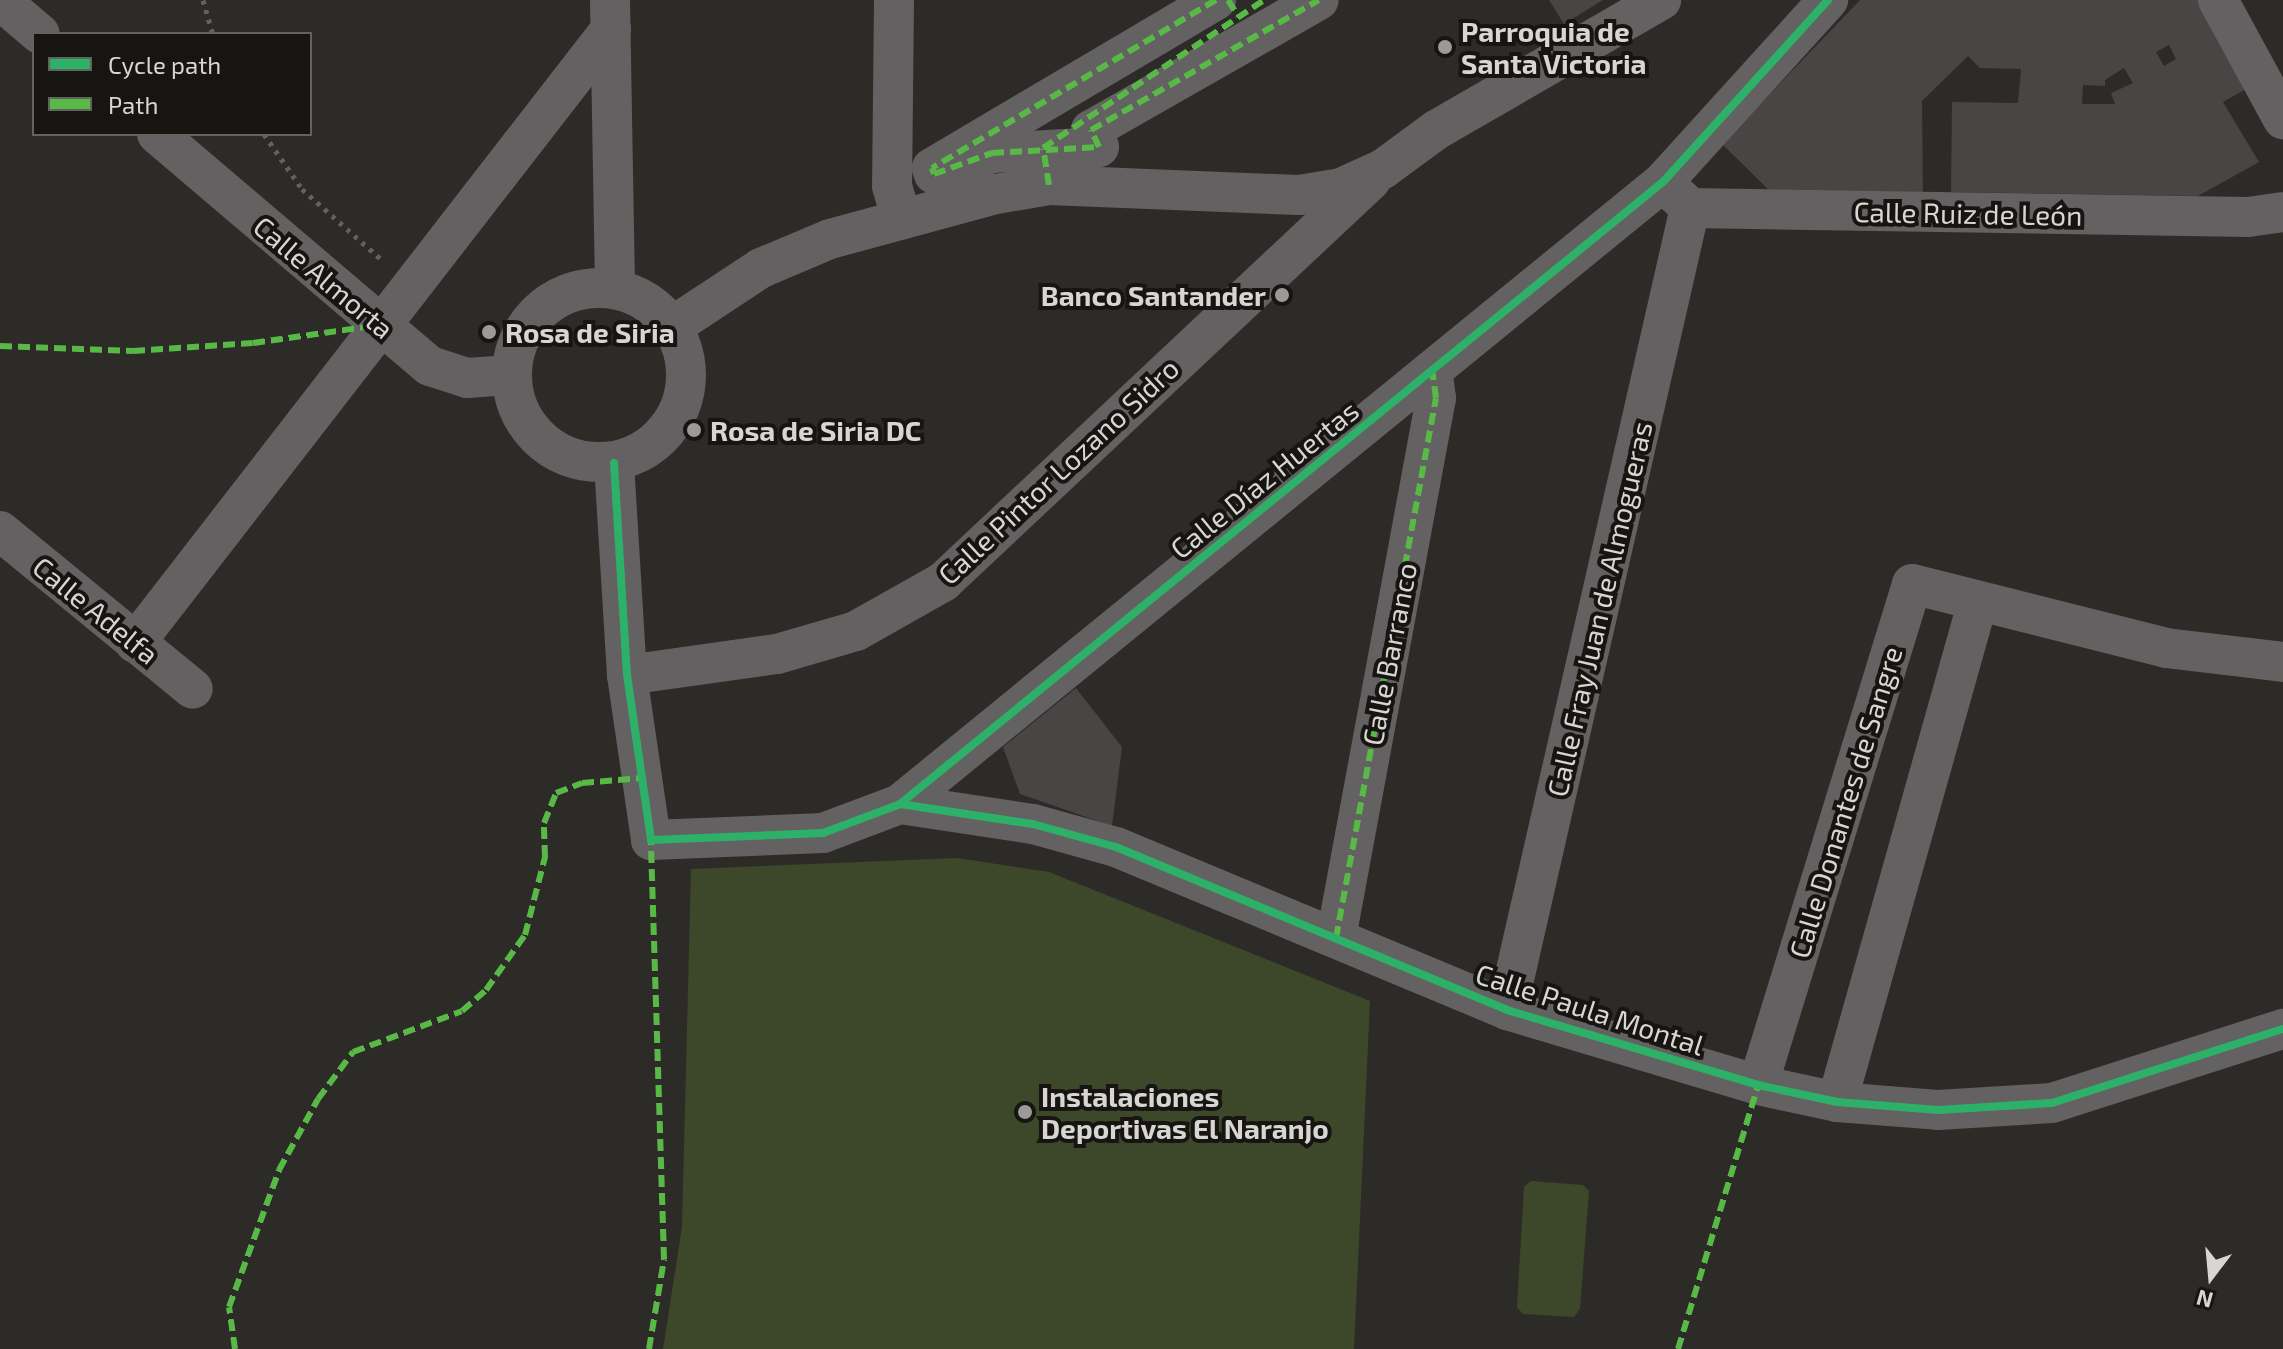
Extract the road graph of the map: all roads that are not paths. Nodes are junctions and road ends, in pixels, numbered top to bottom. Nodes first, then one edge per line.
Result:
1 (0, 0) edge
2 (894, 0) edge
3 (1319, 0) edge
4 (1661, 0) edge
5 (1828, 0) edge
6 (2218, 0) edge
7 (1237, 4) edge
8 (610, 14) edge
9 (38, 32) edge
10 (2282, 114) edge
11 (159, 136) edge
12 (1046, 167) junction
13 (1383, 169) junction
14 (1676, 195) junction
15 (2283, 212) edge
16 (902, 220) junction
17 (615, 288) junction
18 (379, 325) junction
19 (673, 326) junction
20 (1432, 370) junction
21 (510, 375) junction
22 (614, 463) junction
23 (0, 531) edge
24 (1978, 601) junction
25 (135, 643) junction
26 (2283, 662) edge
27 (627, 675) junction
28 (193, 689) dead end
29 (900, 804) junction
30 (1336, 938) junction
31 (1507, 1010) junction
32 (2283, 1029) edge
33 (1758, 1085) junction
34 (1837, 1102) junction

1 - 9 street
2 - 16 street
3 - 12 street
4 - 13 street
5 - 14 street, Calle Díaz Huertas
6 - 10 street
7 - 12 street
7 - 12 street
8 - 17 street
8 - 18 street
11 - 18 street, Calle Almorta
12 - 13 street
12 - 16 street
13 - 27 street, Calle Pintor Lozano Sidro
14 - 15 street, Calle Ruiz de León
14 - 20 street, Calle Díaz Huertas
14 - 31 street, Calle Fray Juan de Almogueras
16 - 19 street
17 - 19 street
17 - 21 street
18 - 21 street, Calle Almorta
18 - 25 street
19 - 22 street
20 - 29 street, Calle Díaz Huertas
20 - 30 street, Calle Barranco
21 - 22 street
22 - 27 street
23 - 25 street, Calle Adelfa
24 - 26 street, Calle Donantes de Sangre
24 - 33 street, Calle Donantes de Sangre
24 - 34 street
25 - 28 street, Calle Adelfa
27 - 29 street, Calle Díaz Huertas
29 - 30 street, Calle Paula Montal
30 - 31 street, Calle Paula Montal
31 - 33 street, Calle Paula Montal
32 - 34 street, Calle Paula Montal
33 - 34 street, Calle Paula Montal

